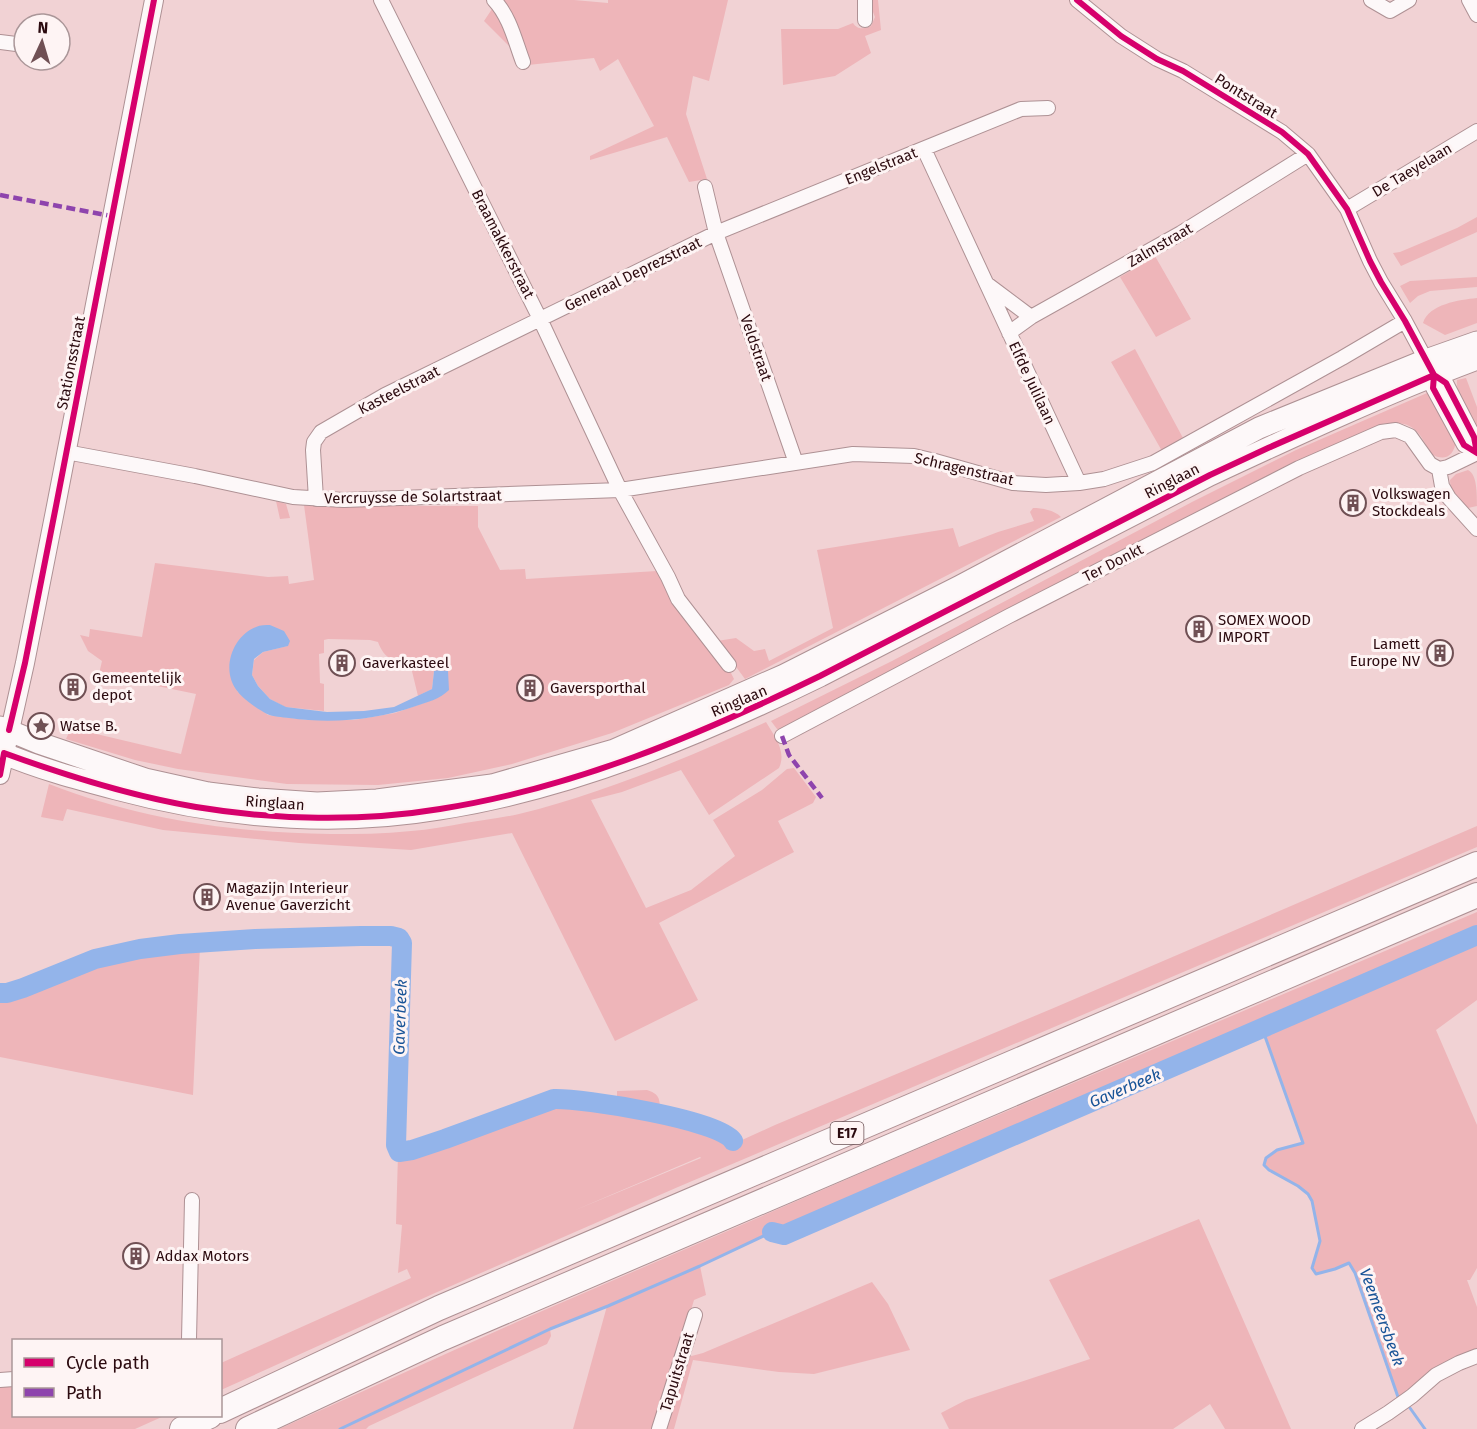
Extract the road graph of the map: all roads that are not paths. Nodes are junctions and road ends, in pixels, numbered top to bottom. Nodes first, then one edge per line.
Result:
1 (154, 0) edge
2 (381, 0) edge
3 (494, 0) edge
4 (865, 0) edge
5 (1077, 0) edge
6 (1371, 0) edge
7 (1409, 0) edge
8 (1469, 0) edge
9 (1477, 15) edge
10 (865, 20) dead end
11 (523, 62) dead end
12 (1048, 108) dead end
13 (1477, 131) edge
14 (924, 149) junction
15 (1308, 154) junction
16 (705, 187) dead end
17 (1347, 209) junction
18 (716, 232) junction
19 (986, 282) junction
20 (1031, 317) junction
21 (540, 319) junction
22 (1405, 321) junction
23 (1009, 333) junction
24 (1477, 342) edge
25 (1477, 359) edge
26 (1430, 368) junction
27 (66, 452) junction
28 (1477, 453) edge
29 (796, 462) junction
30 (1439, 469) junction
31 (1079, 483) junction
32 (620, 490) junction
33 (316, 499) junction
34 (1477, 529) edge
35 (729, 665) dead end
36 (5, 729) edge
37 (782, 736) dead end
38 (2, 752) edge
39 (0, 775) edge
40 (1477, 864) edge
41 (1477, 895) edge
42 (192, 1200) dead end
43 (695, 1315) dead end
44 (189, 1339) edge
45 (1477, 1356) edge
46 (222, 1410) edge
47 (208, 1417) edge
48 (182, 1429) edge
49 (248, 1429) edge
50 (659, 1429) edge
51 (1362, 1429) edge

1 - 27 street, Stationsstraat
2 - 21 street, Braamakkerstraat
3 - 11 street
4 - 10 street
5 - 15 street, Pontstraat
6 - 7 street
8 - 9 street
12 - 14 street, Engelstraat
13 - 17 street, De Taeyelaan
14 - 18 street, Engelstraat
14 - 19 street, Elfde Julilaan
15 - 17 street, Pontstraat
15 - 20 street, Zalmstraat
16 - 18 street, Generaal Deprezstraat
17 - 22 street, Pontstraat
18 - 21 street, Generaal Deprezstraat
18 - 29 street, Veldstraat
19 - 20 street, Elfde Julilaan
19 - 23 street, Elfde Julilaan
20 - 23 street, Zalmstraat
21 - 32 street, Braamakkerstraat
21 - 33 street, Kasteelstraat
22 - 26 street, Pontstraat
22 - 31 street, Schragenstraat
23 - 31 street, Elfde Julilaan
24 - 26 main road, Ringlaan
25 - 26 main road, Ringlaan
26 - 28 street, Pontstraat
26 - 36 main road, Ringlaan
26 - 38 main road, Ringlaan
27 - 33 street, Vercruysse de Solartstraat
27 - 36 street, Stationsstraat
28 - 30 street
29 - 31 street, Schragenstraat
29 - 32 street, Schragenstraat
30 - 34 street, Ter Donkt
30 - 37 street, Ter Donkt
32 - 33 street, Vercruysse de Solartstraat
32 - 35 street
36 - 38 street, Stationsstraat
38 - 39 street, Stationsstraat
40 - 46 highway, E17
41 - 49 highway, E17
42 - 44 street
43 - 50 street, Tapuitstraat
45 - 51 street
47 - 48 highway

